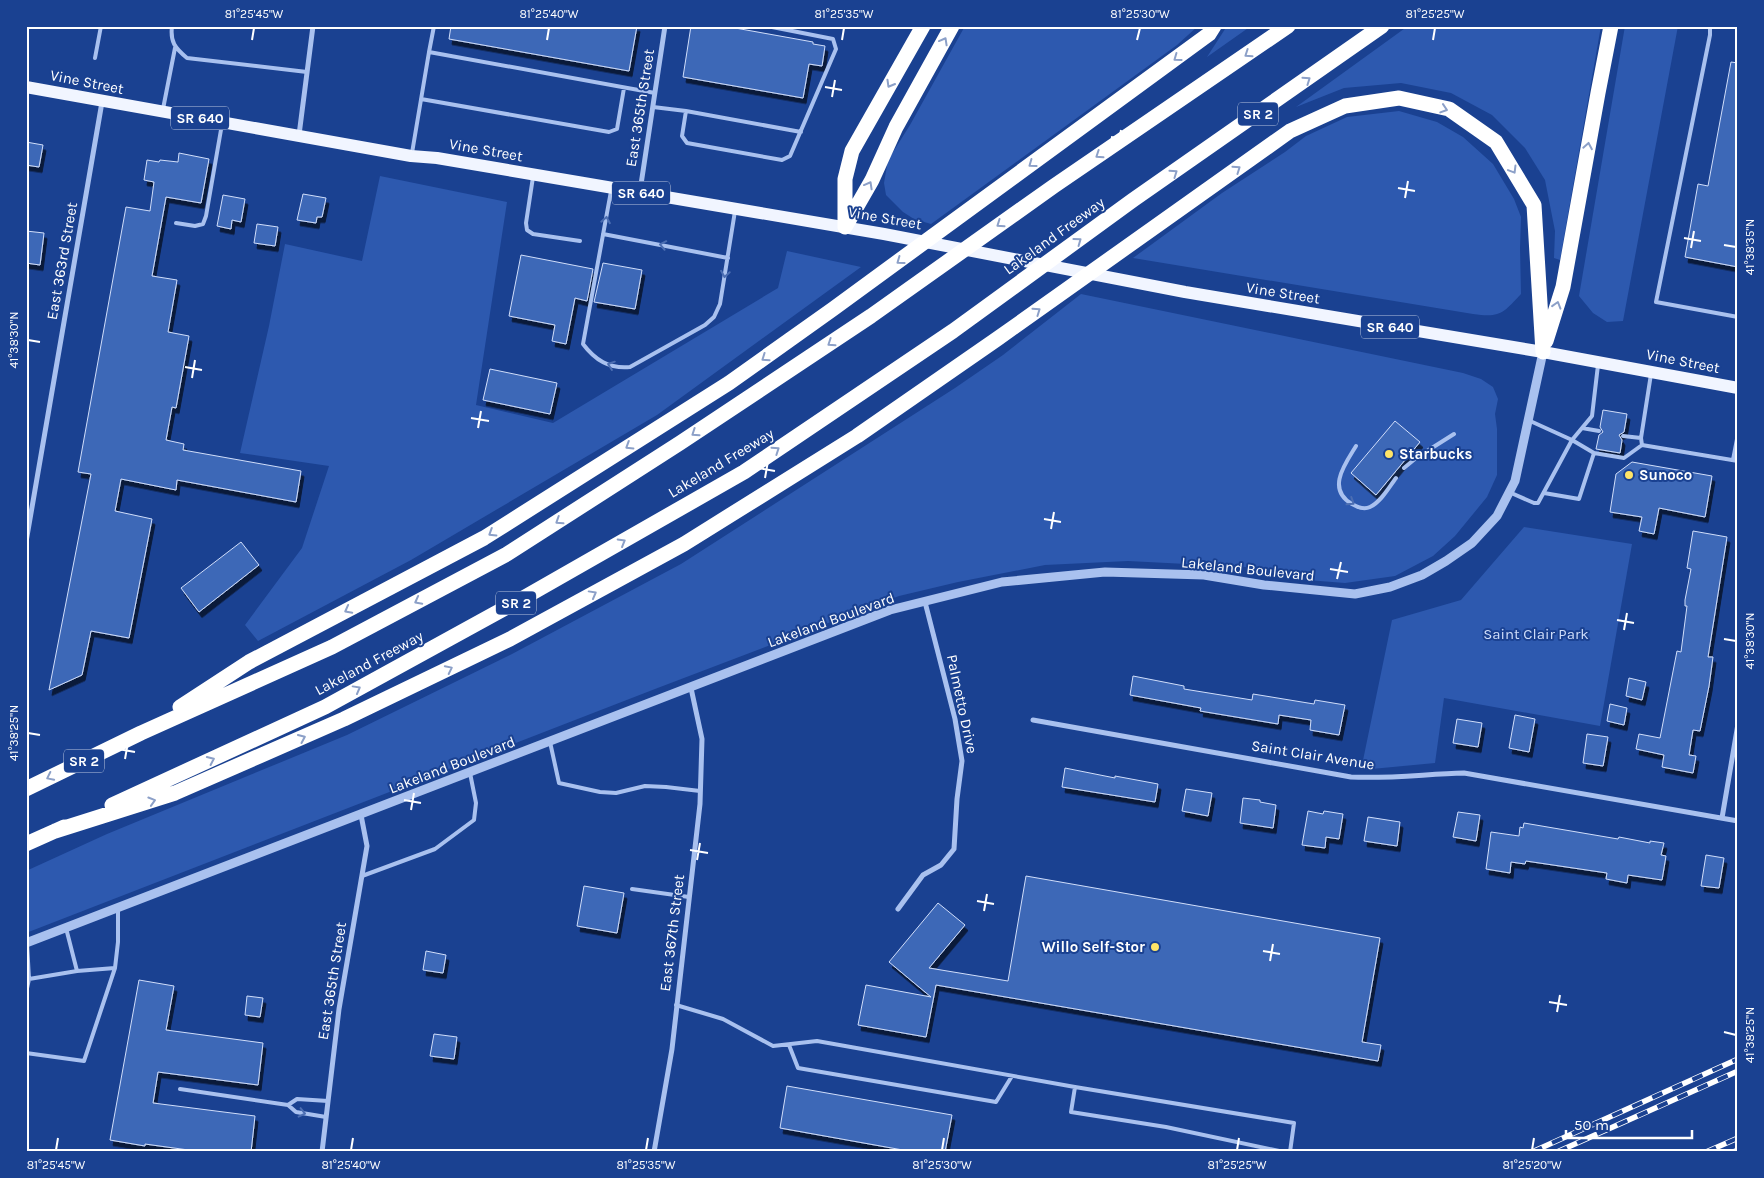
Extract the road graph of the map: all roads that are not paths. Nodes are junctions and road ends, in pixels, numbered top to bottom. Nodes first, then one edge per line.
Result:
1 (101, 26) edge
2 (172, 26) edge
3 (313, 26) edge
4 (434, 26) edge
5 (665, 26) edge
6 (767, 26) edge
7 (922, 26) edge
8 (952, 26) edge
9 (1214, 26) edge
10 (1288, 26) edge
11 (1382, 26) edge
12 (1611, 26) edge
13 (1710, 26) edge
14 (175, 48) junction
15 (429, 52) junction
16 (96, 58) dead end
17 (307, 72) junction
18 (26, 87) edge
19 (624, 88) junction
20 (655, 93) junction
21 (421, 99) junction
22 (102, 101) junction
23 (653, 107) junction
24 (686, 111) junction
25 (163, 112) junction
26 (222, 122) junction
27 (801, 132) junction
28 (299, 136) junction
29 (411, 156) junction
30 (533, 175) junction
31 (612, 188) junction
32 (640, 193) junction
33 (736, 209) junction
34 (176, 224) dead end
35 (845, 228) junction
36 (603, 234) junction
37 (580, 242) dead end
38 (728, 258) junction
39 (1738, 317) edge
40 (1543, 352) junction
41 (1599, 362) junction
42 (1652, 372) junction
43 (1738, 388) edge
44 (1528, 420) junction
45 (1582, 428) junction
46 (1600, 431) dead end
47 (1454, 434) dead end
48 (1738, 434) edge
49 (1623, 436) dead end
50 (1641, 438) junction
51 (1572, 440) junction
52 (1642, 445) junction
53 (1356, 446) dead end
54 (1594, 453) junction
55 (1735, 460) edge
56 (1404, 468) dead end
57 (1396, 478) dead end
58 (1510, 492) junction
59 (1544, 493) junction
60 (26, 542) edge
61 (925, 602) junction
62 (691, 688) junction
63 (1033, 720) dead end
64 (1738, 724) edge
65 (141, 733) junction
66 (550, 742) junction
67 (470, 773) junction
68 (26, 789) edge
69 (700, 791) junction
70 (361, 816) junction
71 (1722, 818) junction
72 (1738, 821) edge
73 (55, 831) junction
74 (26, 844) edge
75 (362, 876) junction
76 (632, 889) dead end
77 (689, 896) junction
78 (118, 908) junction
79 (898, 909) dead end
80 (66, 928) junction
81 (27, 943) edge
82 (115, 968) junction
83 (77, 972) junction
84 (29, 979) junction
85 (26, 993) edge
86 (676, 1005) junction
87 (789, 1044) junction
88 (26, 1053) edge
89 (1012, 1076) junction
90 (1075, 1087) junction
91 (180, 1089) dead end
92 (328, 1100) junction
93 (288, 1105) junction
94 (326, 1118) junction
95 (322, 1152) edge
96 (654, 1152) edge
97 (1284, 1152) edge
98 (1290, 1152) edge

1 - 16 lane
2 - 14 lane
3 - 17 street
4 - 15 lane
5 - 20 street, East 365th Street
6 - 27 lane
7 -> 35 highway
35 -> 8 highway
9 -> 65 highway
10 -> 65 highway, SR 2
73 -> 11 highway, Lakeland Freeway / SR 2
40 -> 12 highway
13 - 39 lane
14 - 17 lane
14 - 25 lane
15 - 19 lane
15 - 21 lane
17 - 28 street
18 - 22 main road, Vine Street / SR 640
19 - 20 lane
19 - 21 lane
20 - 23 street, East 365th Street
21 - 29 lane
22 - 25 main road, Vine Street / SR 640
22 - 60 street, East 363rd Street
23 - 24 lane
23 - 32 street, East 365th Street
24 - 27 lane
24 - 27 lane
25 - 26 main road, Vine Street / SR 640
26 - 28 main road, Vine Street / SR 640
26 - 34 lane
28 - 29 main road, Vine Street / SR 640
29 - 30 main road, Vine Street / SR 640
30 - 31 main road, Vine Street / SR 640
30 - 37 lane
31 - 32 main road, Vine Street / SR 640
36 -> 31 lane
32 - 33 main road, Vine Street / SR 640
33 - 35 main road, Vine Street / SR 640
33 - 38 lane
35 - 40 main road, Vine Street / SR 640
38 -> 36 lane
38 -> 36 lane
40 - 41 main road, Vine Street / SR 640
40 - 44 street, Lakeland Boulevard
73 -> 40 highway
41 - 42 main road, Vine Street / SR 640
41 - 45 lane
42 - 43 main road, Vine Street / SR 640
42 - 50 lane
44 - 51 lane
44 - 58 street, Lakeland Boulevard
45 - 46 lane
45 - 51 lane
47 - 56 lane
48 - 55 lane
49 - 50 lane
50 - 52 lane
51 - 54 lane
51 - 59 lane
52 - 54 lane
52 - 55 lane
53 -> 57 lane
54 - 59 lane
58 - 59 lane
58 - 61 street, Lakeland Boulevard
61 - 62 street, Lakeland Boulevard
61 - 79 street, Palmetto Drive
62 - 66 street, Lakeland Boulevard
62 - 69 street, East 367th Street
63 - 71 street, Saint Clair Avenue
64 - 71 street
65 -> 68 highway, SR 2
66 - 67 street, Lakeland Boulevard
66 - 69 lane
67 - 70 street, Lakeland Boulevard
67 - 75 lane
69 - 77 street, East 367th Street
70 - 75 street, East 365th Street
70 - 78 street, Lakeland Boulevard
71 - 72 street, Saint Clair Avenue
73 - 74 highway, Lakeland Freeway / SR 2
75 - 92 street, East 365th Street
76 - 77 lane
77 - 86 street, East 367th Street
78 - 80 street, Lakeland Boulevard
78 - 82 lane
80 - 81 street, Lakeland Boulevard
80 - 83 lane
81 - 84 lane
82 - 83 lane
82 - 88 lane
83 - 84 lane
84 - 85 lane
86 - 87 lane
86 - 96 street, East 367th Street
87 - 89 lane
87 - 89 lane
89 - 90 lane
90 - 97 lane
90 - 98 lane
91 - 93 lane
92 - 93 lane
92 - 94 street, East 365th Street
93 -> 94 lane
94 - 95 street, East 365th Street

